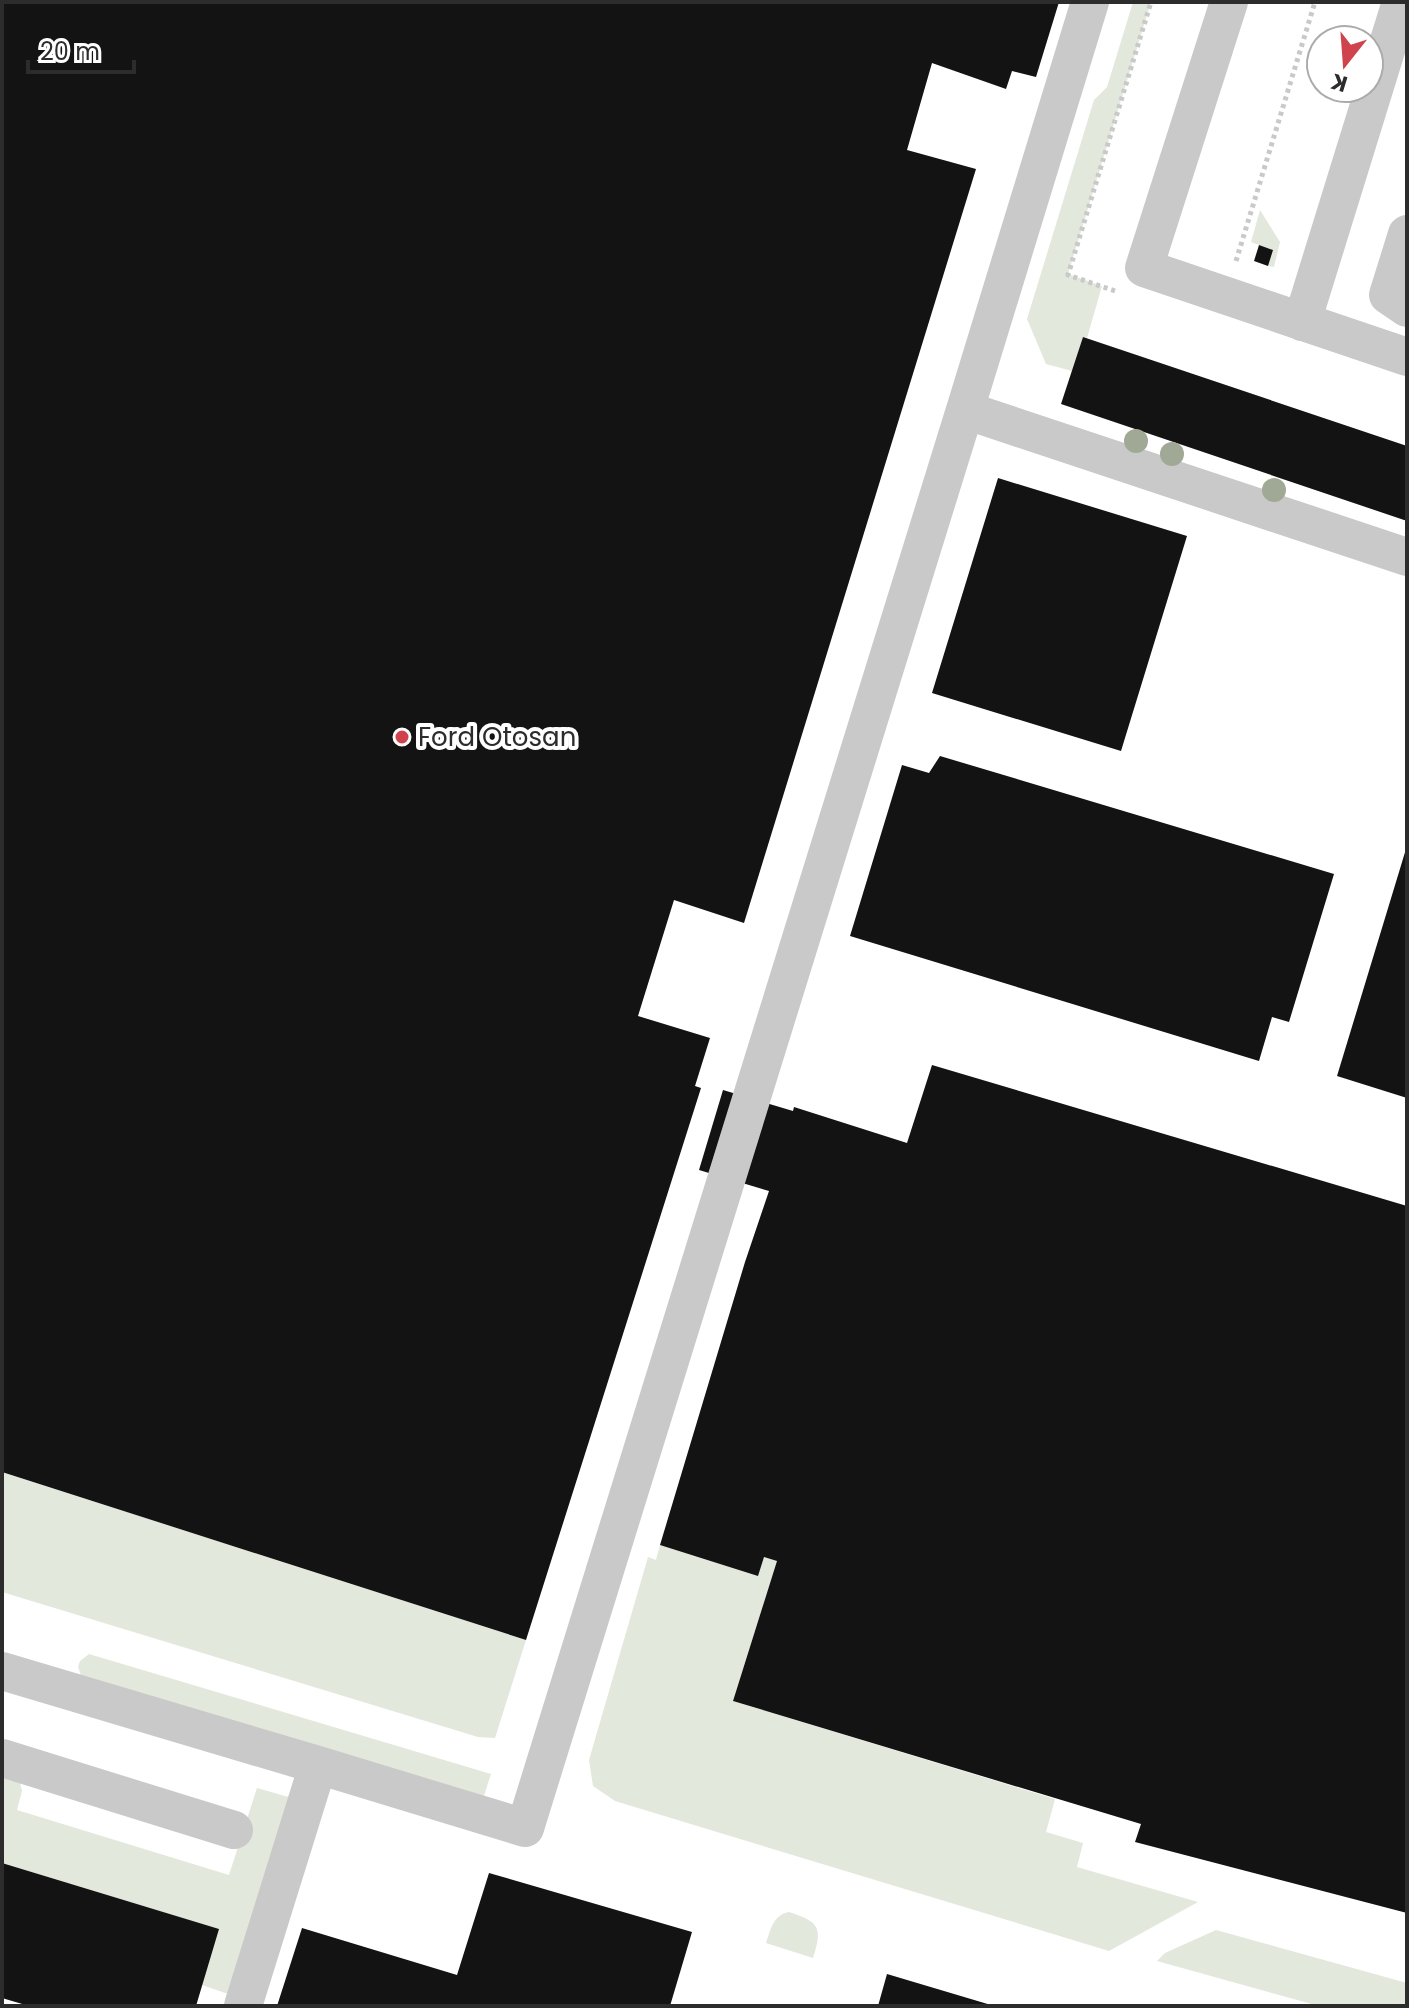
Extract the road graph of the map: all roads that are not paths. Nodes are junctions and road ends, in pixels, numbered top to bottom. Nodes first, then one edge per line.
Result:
1 (1090, 2) edge
2 (1229, 2) edge
3 (1401, 2) edge
4 (1407, 234) edge
5 (1407, 308) edge
6 (1302, 322) junction
7 (1407, 357) edge
8 (965, 410) junction
9 (1407, 557) edge
10 (3, 1673) edge
11 (2, 1758) edge
12 (318, 1765) junction
13 (234, 1830) dead end
14 (243, 2006) edge

1 - 8 street
2 - 6 street
3 - 6 street
4 - 5 street
6 - 7 street
8 - 9 street
8 - 12 street
10 - 12 street
11 - 13 street
12 - 14 street

